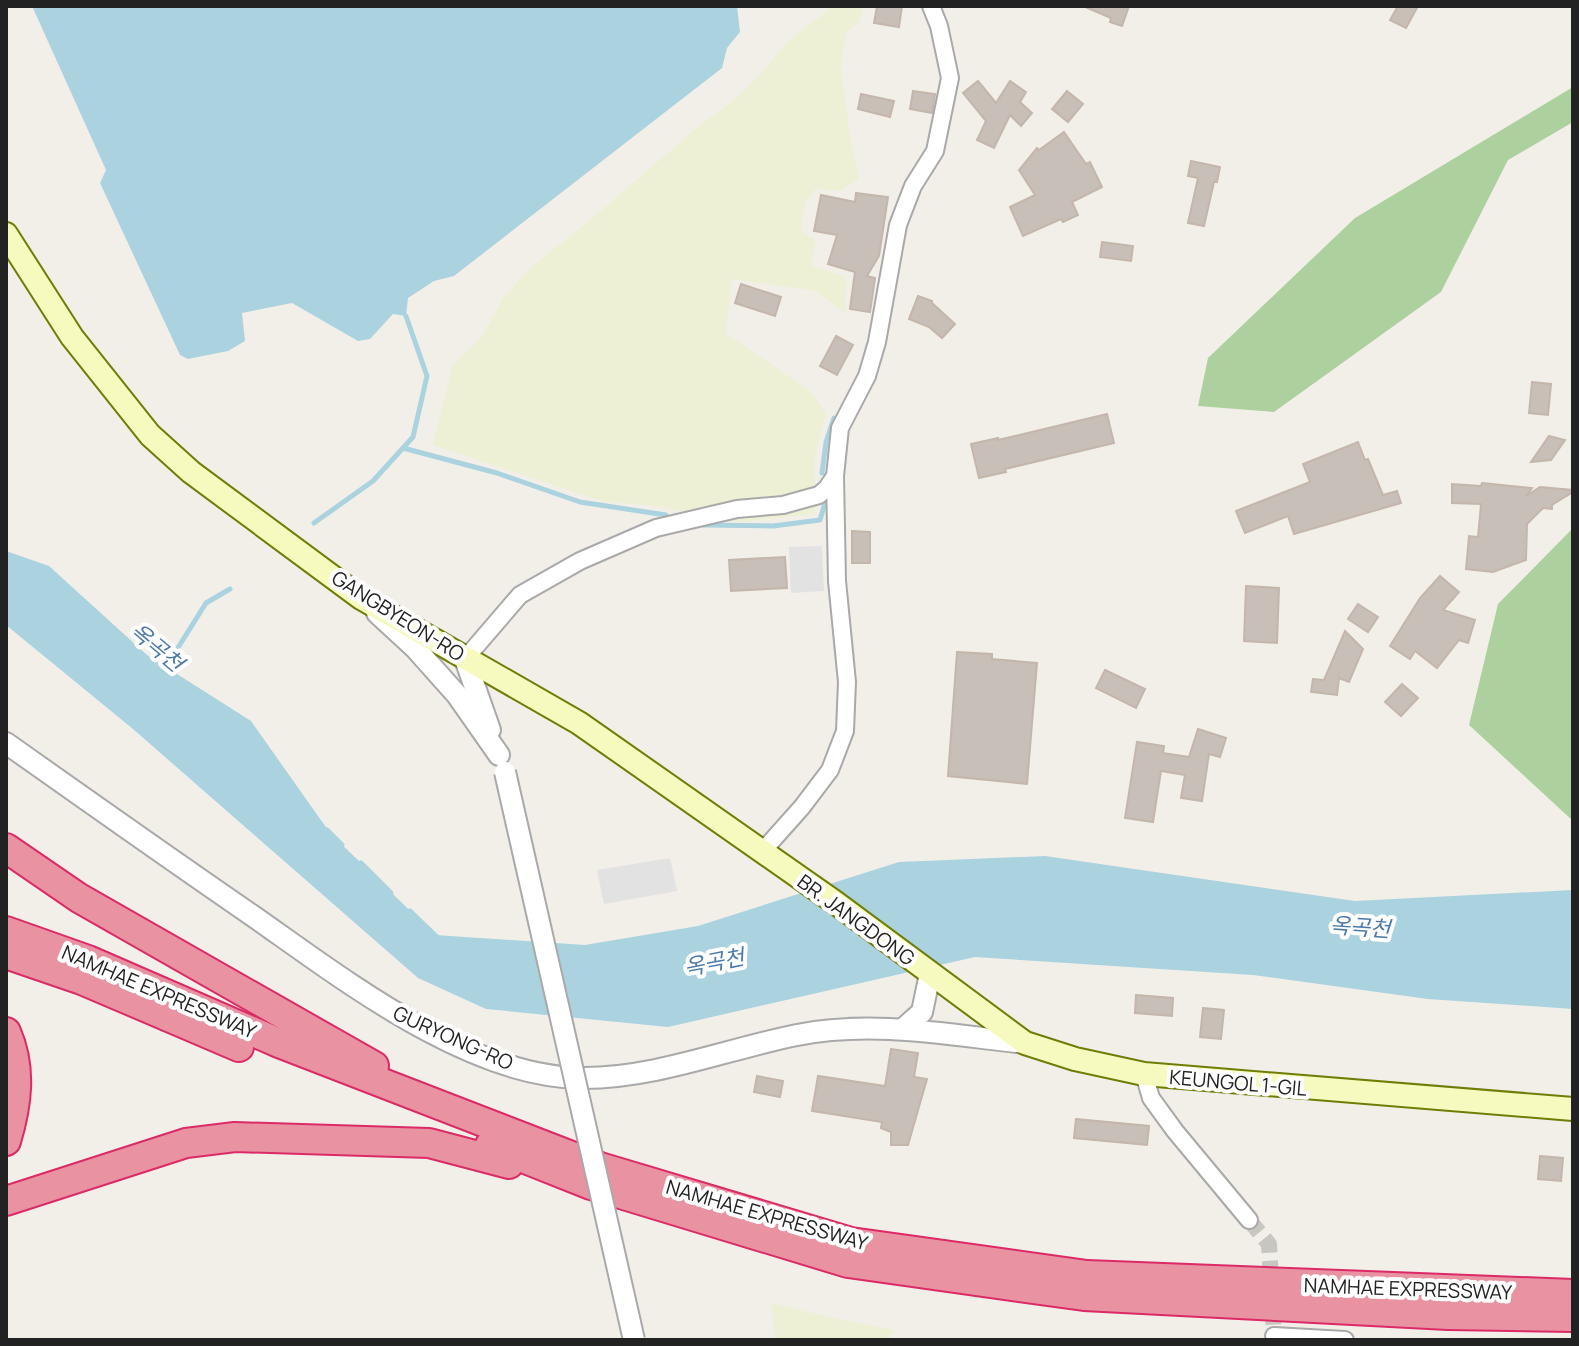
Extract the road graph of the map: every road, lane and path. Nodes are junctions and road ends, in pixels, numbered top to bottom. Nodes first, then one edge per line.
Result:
1 (931, 6) edge
2 (6, 234) edge
3 (835, 476) junction
4 (361, 598) junction
5 (465, 659) junction
6 (6, 743) edge
7 (502, 763) junction
8 (6, 848) edge
9 (761, 853) junction
10 (782, 866) joint
11 (6, 931) edge
12 (6, 954) edge
13 (930, 974) junction
14 (903, 1029) junction
15 (6, 1032) edge
16 (1025, 1043) junction
17 (1144, 1074) junction
18 (1573, 1109) edge
19 (451, 1110) junction
20 (6, 1141) edge
21 (591, 1185) junction
22 (6, 1201) edge
23 (1249, 1220) tunnel mouth
24 (1573, 1294) edge
25 (1573, 1317) edge
26 (1274, 1336) dead end
27 (634, 1340) edge
28 (1345, 1340) edge

1 - 3 street
2 - 4 main road, GANGBYEON-RO
3 - 5 street
3 - 9 street
4 - 5 main road, GANGBYEON-RO
4 - 7 street
5 - 7 street
5 - 9 main road, GANGBYEON-RO
6 - 14 street, GURYONG-RO
7 - 27 street, bridge
8 - 19 highway
9 - 10 main road, GANGBYEON-RO
10 - 13 main road, BR. JANGDONG
11 - 19 highway, NAMHAE EXPRESSWAY
12 - 21 highway, NAMHAE EXPRESSWAY
13 - 14 street
13 - 16 main road, KEUNGOL 1-GIL
14 - 16 street, GURYONG-RO
15 - 20 highway
16 - 17 main road, KEUNGOL 1-GIL
17 - 18 main road, KEUNGOL 1-GIL
17 - 23 street
19 - 24 highway, NAMHAE EXPRESSWAY
21 - 22 highway
21 - 25 highway, NAMHAE EXPRESSWAY
26 - 28 street

